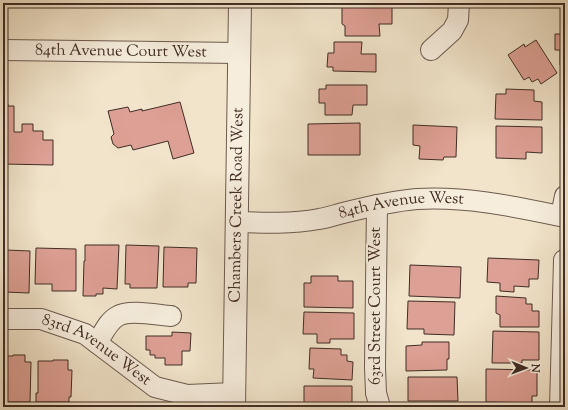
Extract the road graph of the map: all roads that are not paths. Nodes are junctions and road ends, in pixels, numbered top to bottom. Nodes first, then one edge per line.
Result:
1 (240, 3) edge
2 (460, 3) edge
3 (3, 50) edge
4 (431, 50) dead end
5 (239, 53) junction
6 (565, 196) edge
7 (377, 205) junction
8 (563, 217) edge
9 (237, 222) junction
10 (564, 260) dead end
11 (172, 316) dead end
12 (3, 319) edge
13 (97, 343) junction
14 (234, 400) edge
15 (380, 407) edge
16 (560, 407) edge

1 - 5 street, Chambers Creek Road West
2 - 4 street
3 - 5 street, 84th Avenue Court West
5 - 9 street, Chambers Creek Road West
6 - 8 street
7 - 8 street, 84th Avenue West
7 - 9 street, 84th Avenue West
7 - 15 street, 63rd Street Court West
9 - 14 street, Chambers Creek Road West
10 - 16 street
11 - 13 street
12 - 13 street, 83rd Avenue West
13 - 14 street, 83rd Avenue West

